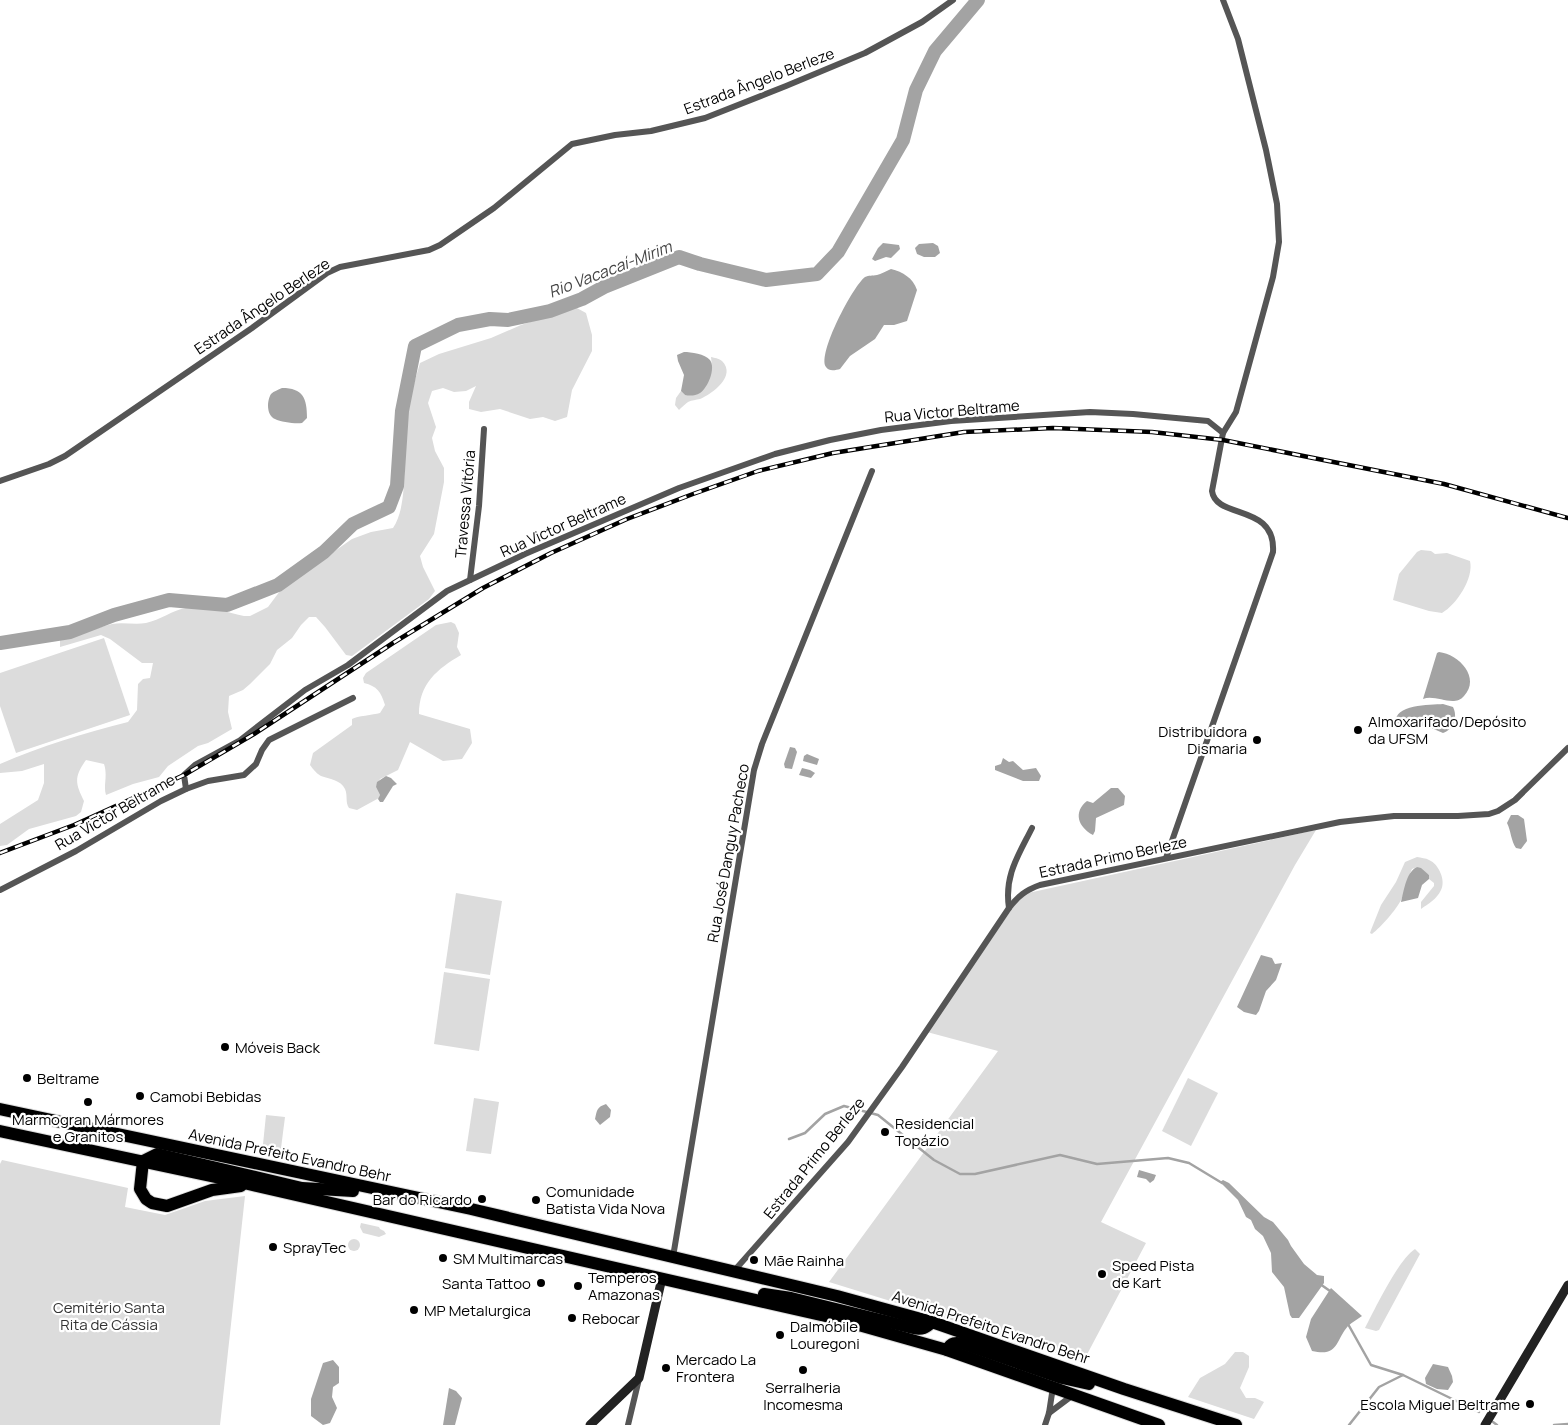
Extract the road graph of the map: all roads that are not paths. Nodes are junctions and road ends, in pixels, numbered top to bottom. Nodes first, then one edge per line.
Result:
1 (953, 0) edge
2 (1224, 0) edge
3 (484, 430) dead end
4 (1223, 433) junction
5 (872, 471) dead end
6 (0, 481) edge
7 (470, 580) junction
8 (353, 698) dead end
9 (1568, 748) edge
10 (186, 789) junction
11 (1032, 828) dead end
12 (1166, 858) junction
13 (0, 890) edge
14 (1009, 908) junction
15 (0, 1109) edge
16 (0, 1131) edge
17 (144, 1161) junction
18 (248, 1184) junction
19 (383, 1192) junction
20 (673, 1257) junction
21 (734, 1271) junction
22 (662, 1278) junction
23 (1568, 1286) edge
24 (724, 1292) junction
25 (932, 1322) junction
26 (947, 1350) junction
27 (639, 1378) junction
28 (1053, 1388) junction
29 (1124, 1388) junction
30 (1073, 1395) junction
31 (1050, 1413) junction
32 (590, 1425) edge
33 (628, 1425) edge
34 (1045, 1425) edge
35 (1159, 1425) edge
36 (1236, 1425) edge
37 (1484, 1425) edge

1 - 6 street, Estrada Ângelo Berleze
2 - 4 street
3 - 7 street, Travessa Vitória
4 - 7 street, Rua Victor Beltrame
4 - 12 street
5 - 20 street, Rua José Danguy Pacheco
7 - 10 street, Rua Victor Beltrame
8 - 10 street
9 - 12 street, Estrada Primo Berleze
10 - 13 street, Rua Victor Beltrame
11 - 14 street
12 - 14 street, Estrada Primo Berleze
14 - 21 street, Estrada Primo Berleze
15 - 19 highway, Avenida Prefeito Evandro Behr
16 - 17 highway
17 - 18 highway
17 - 18 highway
17 - 19 highway
18 - 22 highway
19 - 20 highway, Avenida Prefeito Evandro Behr
20 - 21 highway, Avenida Prefeito Evandro Behr
21 - 25 highway, Avenida Prefeito Evandro Behr
22 - 24 highway
22 - 27 street
23 - 37 street
24 - 25 highway
24 - 26 highway
25 - 29 highway, Avenida Prefeito Evandro Behr
26 - 28 highway
26 - 29 highway
27 - 32 street
27 - 33 street
28 - 30 highway
28 - 31 street
29 - 36 highway, Avenida Prefeito Evandro Behr
30 - 31 street
30 - 35 highway
31 - 34 street

